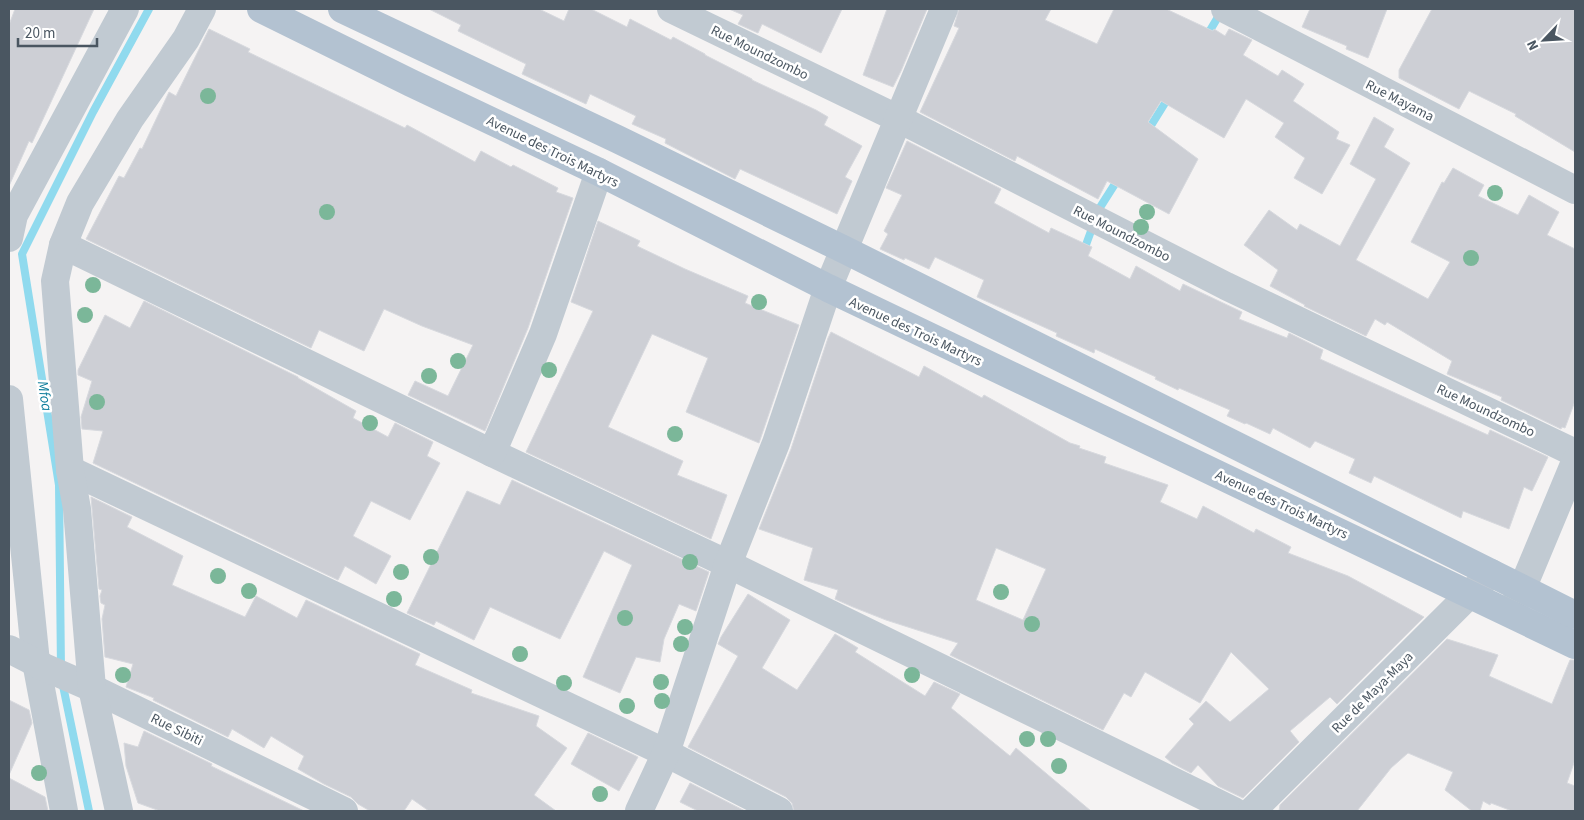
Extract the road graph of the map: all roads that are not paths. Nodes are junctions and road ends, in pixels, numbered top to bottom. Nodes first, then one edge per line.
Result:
1 (125, 9) edge
2 (202, 9) edge
3 (261, 9) edge
4 (342, 9) edge
5 (671, 9) edge
6 (944, 9) edge
7 (1225, 9) edge
8 (899, 119) junction
9 (599, 172) junction
10 (1575, 190) edge
11 (10, 222) edge
12 (63, 244) junction
13 (843, 249) junction
14 (828, 288) junction
15 (9, 399) edge
16 (10, 429) edge
17 (1575, 453) edge
18 (492, 454) junction
19 (1575, 462) edge
20 (70, 470) junction
21 (728, 564) junction
22 (1491, 573) junction
23 (1522, 589) junction
24 (1470, 594) junction
25 (1510, 613) junction
26 (1575, 615) edge
27 (1575, 645) edge
28 (9, 649) edge
29 (40, 665) junction
30 (92, 688) junction
31 (666, 753) junction
32 (64, 811) edge
33 (119, 811) edge
34 (344, 811) edge
35 (639, 811) edge
36 (779, 811) edge
37 (1234, 811) edge
38 (1252, 811) edge

1 - 11 street
2 - 12 street
3 - 9 main road, Avenue des Trois Martyrs
4 - 13 main road
5 - 8 street, Rue Moundzombo
6 - 8 street
7 - 10 street, Rue Mayama
8 - 13 street
8 - 17 street, Rue Moundzombo
9 - 14 main road, Avenue des Trois Martyrs
9 - 18 street
12 - 18 street
12 - 20 street
13 - 14 street
13 - 22 main road
14 - 21 street
14 - 24 main road, Avenue des Trois Martyrs
15 - 16 street
16 - 29 street
18 - 21 street
19 - 23 street
20 - 30 street
20 - 31 street
21 - 31 street
21 - 37 street
22 - 23 main road
22 - 24 street, Rue de Maya-Maya
23 - 25 street
23 - 26 main road
24 - 25 main road, Avenue des Trois Martyrs
24 - 38 street, Rue de Maya-Maya
25 - 27 main road, Avenue des Trois Martyrs
28 - 29 street, Rue Sibiti
29 - 30 street, Rue Sibiti
29 - 32 street
30 - 33 street
30 - 34 street, Rue Sibiti
31 - 35 street
31 - 36 street

